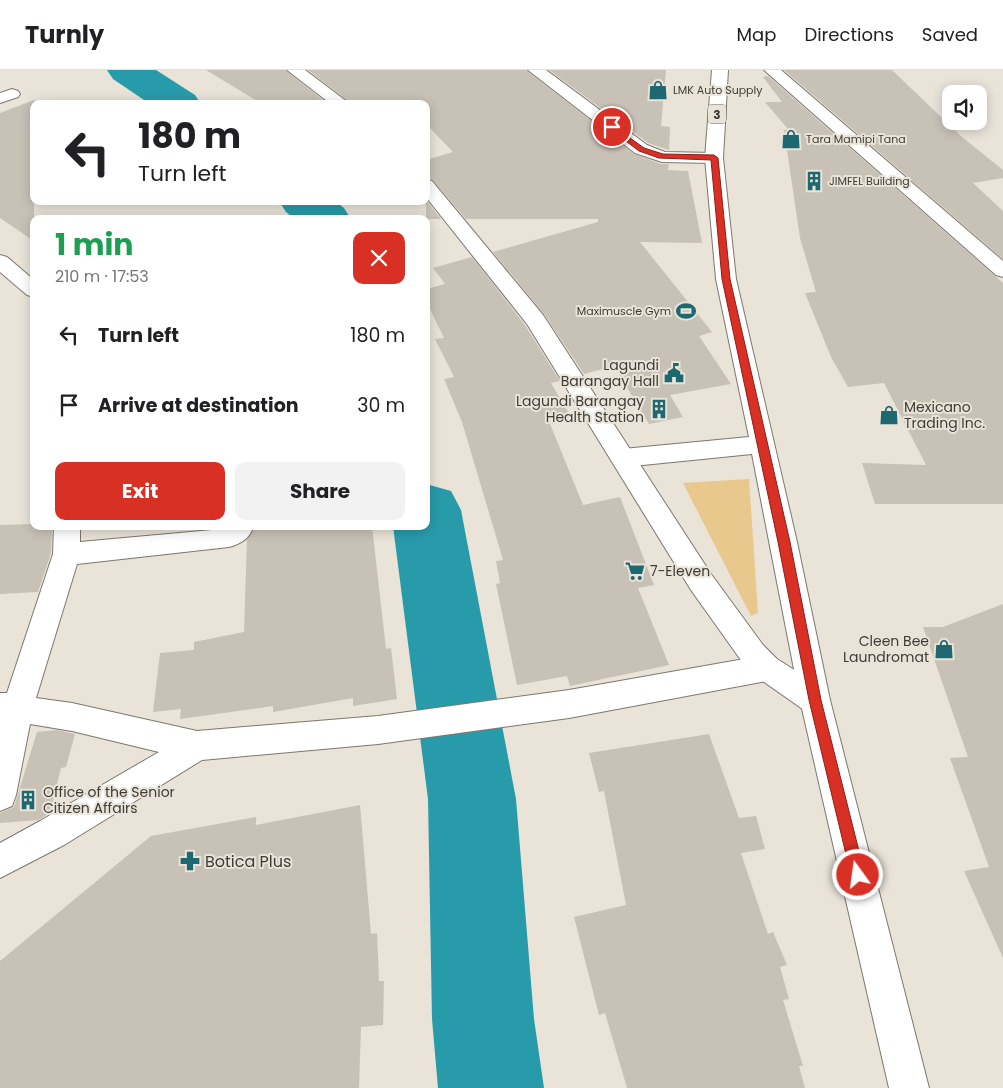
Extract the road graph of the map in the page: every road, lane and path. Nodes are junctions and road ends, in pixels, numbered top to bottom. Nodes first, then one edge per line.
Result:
1 (295, 70) edge
2 (536, 70) edge
3 (720, 70) edge
4 (772, 70) edge
5 (336, 100) edge
6 (714, 158) junction
7 (430, 190) edge
8 (0, 261) edge
9 (1003, 271) edge
10 (30, 287) edge
11 (761, 444) junction
12 (623, 458) junction
13 (67, 530) edge
14 (239, 530) edge
15 (66, 554) junction
16 (767, 668) junction
17 (815, 700) junction
18 (9, 707) edge
19 (197, 746) junction
20 (0, 795) edge
21 (0, 861) edge
22 (909, 1088) edge

1 - 5 main road
2 - 6 main road
3 - 6 main road, 3
4 - 9 main road
6 - 11 main road, 3
7 - 12 main road
8 - 10 main road
11 - 12 main road
11 - 17 main road, 3
12 - 16 main road
13 - 15 main road
14 - 15 main road
15 - 18 main road
16 - 17 main road
16 - 19 main road
17 - 22 main road, 3
18 - 19 main road
18 - 20 main road
19 - 21 main road

